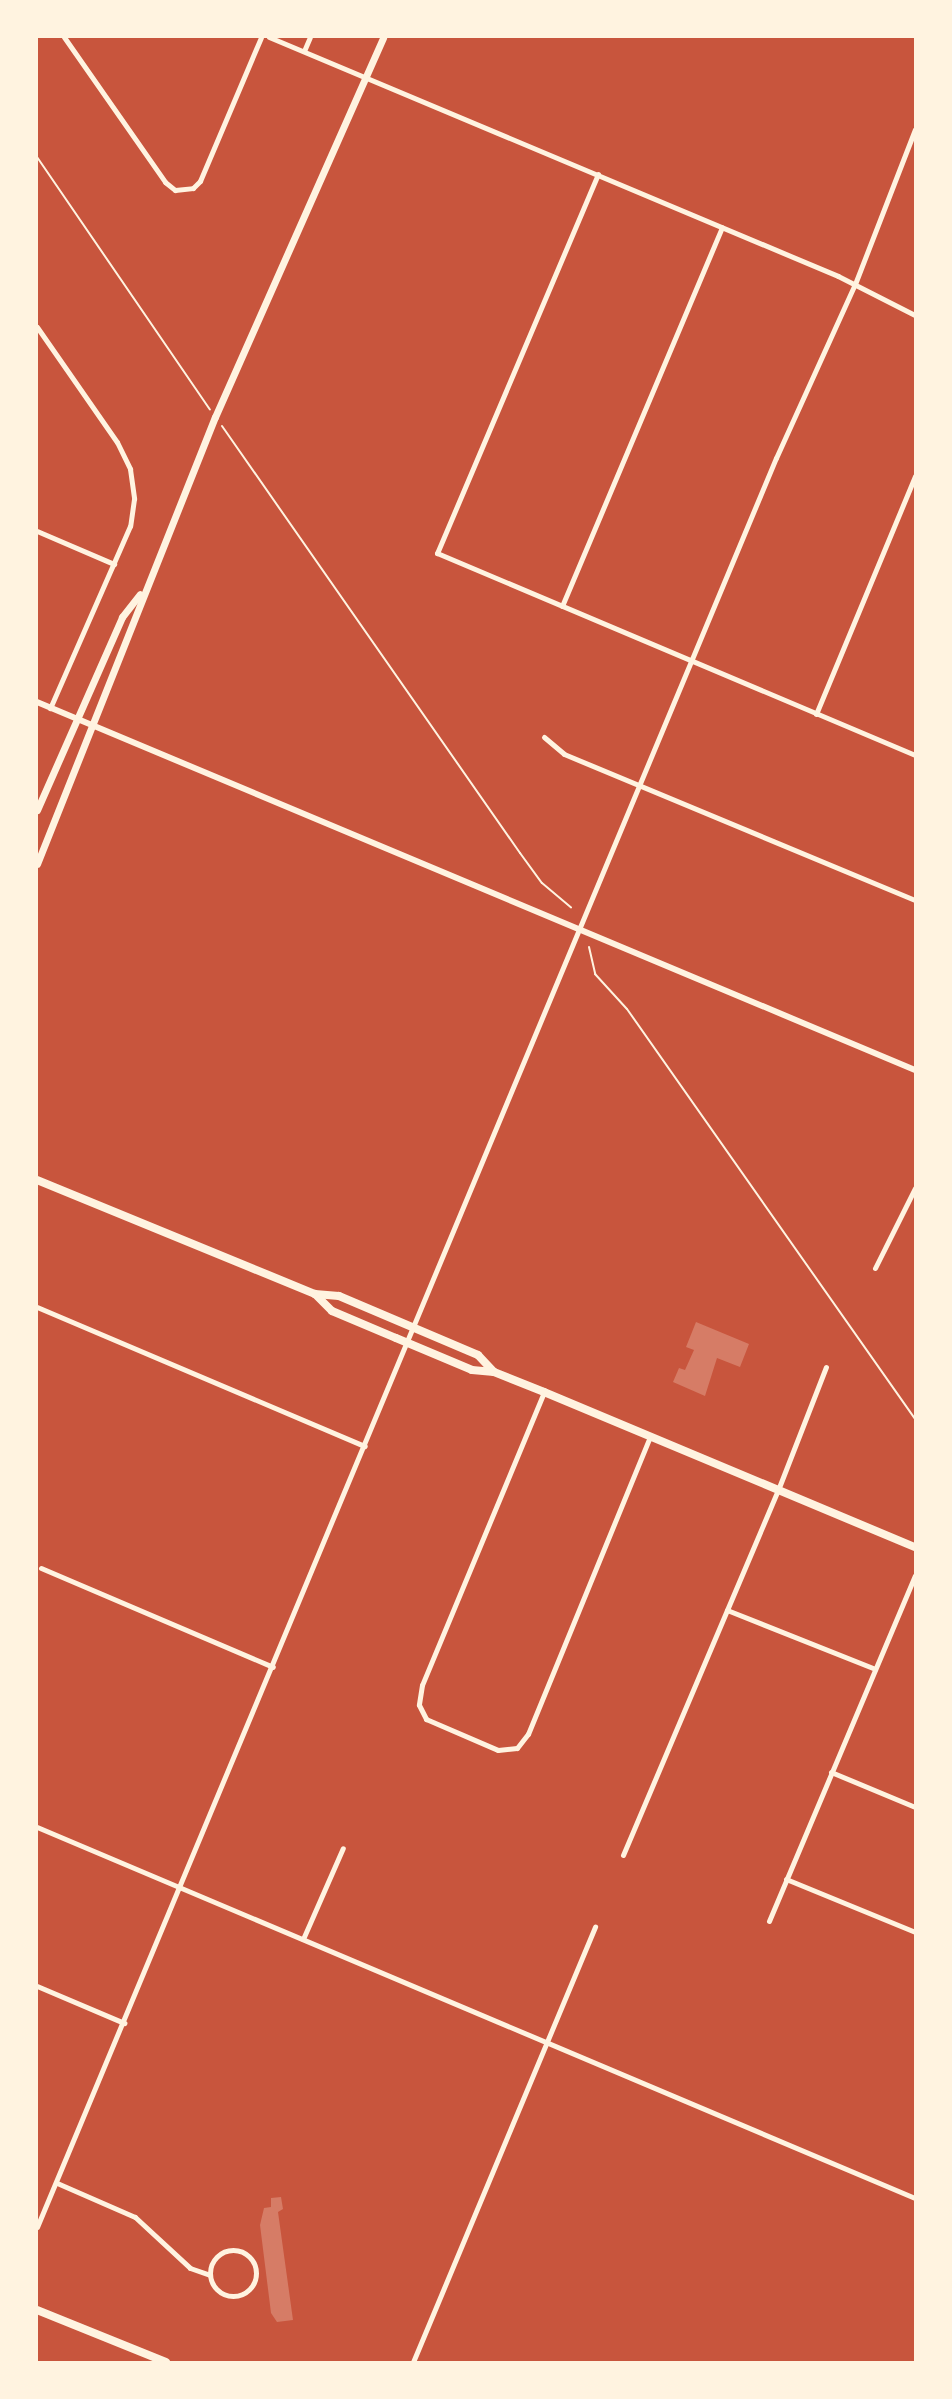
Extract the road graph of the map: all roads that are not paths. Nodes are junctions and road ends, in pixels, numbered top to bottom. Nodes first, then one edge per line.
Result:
1 (64, 37) edge
2 (261, 37) edge
3 (269, 37) edge
4 (310, 37) edge
5 (383, 37) edge
6 (304, 51) junction
7 (367, 76) junction
8 (915, 129) edge
9 (598, 174) junction
10 (722, 227) junction
11 (855, 284) junction
12 (915, 315) edge
13 (37, 327) edge
14 (44, 338) junction
15 (37, 343) edge
16 (915, 476) edge
17 (37, 531) edge
18 (114, 564) junction
19 (143, 590) junction
20 (562, 606) junction
21 (692, 661) junction
22 (37, 702) edge
23 (50, 708) junction
24 (816, 714) junction
25 (75, 718) junction
26 (93, 726) junction
27 (544, 737) dead end
28 (915, 755) edge
29 (640, 785) junction
30 (37, 810) edge
31 (37, 864) edge
32 (915, 900) edge
33 (580, 930) junction
34 (915, 1070) edge
35 (37, 1180) edge
36 (915, 1188) edge
37 (875, 1268) dead end
38 (315, 1294) junction
39 (37, 1307) edge
40 (414, 1328) junction
41 (408, 1343) junction
42 (826, 1367) dead end
43 (494, 1372) junction
44 (544, 1392) junction
45 (650, 1436) junction
46 (365, 1446) junction
47 (778, 1490) junction
48 (915, 1547) edge
49 (41, 1568) dead end
50 (915, 1576) edge
51 (727, 1610) junction
52 (273, 1667) junction
53 (875, 1669) junction
54 (831, 1772) junction
55 (915, 1807) edge
56 (37, 1827) edge
57 (343, 1848) dead end
58 (622, 1854) dead end
59 (786, 1879) junction
60 (181, 1888) junction
61 (769, 1921) dead end
62 (595, 1926) dead end
63 (915, 1932) edge
64 (303, 1940) junction
65 (37, 1986) edge
66 (124, 2023) junction
67 (546, 2042) junction
68 (57, 2183) junction
69 (915, 2198) edge
70 (37, 2227) edge
71 (207, 2275) junction
72 (38, 2309) edge
73 (166, 2362) edge
74 (412, 2362) edge

1 - 2 street
3 - 6 street
4 - 6 street
5 - 7 main road
6 - 7 street
7 - 9 street
7 - 19 main road
8 - 11 street
9 - 10 street
9 - 20 street
10 - 11 street
10 - 20 street
11 - 12 street
11 - 21 street
13 - 14 street
14 - 15 street
14 - 18 street
16 - 24 street
17 - 18 street
18 - 23 street
19 - 25 main road
19 - 26 main road
20 - 21 street
21 - 24 street
21 - 29 street
22 - 23 street
23 - 25 street
24 - 28 street
25 - 26 street
25 - 30 main road
26 - 31 main road
26 - 33 street
27 - 29 street
29 - 32 street
29 - 33 street
33 - 34 street
33 - 40 street
35 - 38 main road
36 - 37 street
38 - 40 main road
38 - 41 main road
39 - 46 street
40 - 41 street
40 - 43 main road
41 - 43 main road
41 - 46 street
42 - 47 street
43 - 44 main road
44 - 45 main road
44 - 45 street
45 - 47 main road
46 - 52 street
47 - 48 main road
47 - 51 street
49 - 52 street
50 - 53 street
51 - 53 street
51 - 58 street
52 - 60 street
53 - 54 street
54 - 55 street
54 - 59 street
56 - 60 street
57 - 64 street
59 - 61 street
59 - 63 street
60 - 64 street
60 - 66 street
62 - 67 street
64 - 67 street
65 - 66 street
66 - 68 street
67 - 69 street
67 - 74 street
68 - 70 street
68 - 71 street
71 - 71 street
72 - 73 main road

